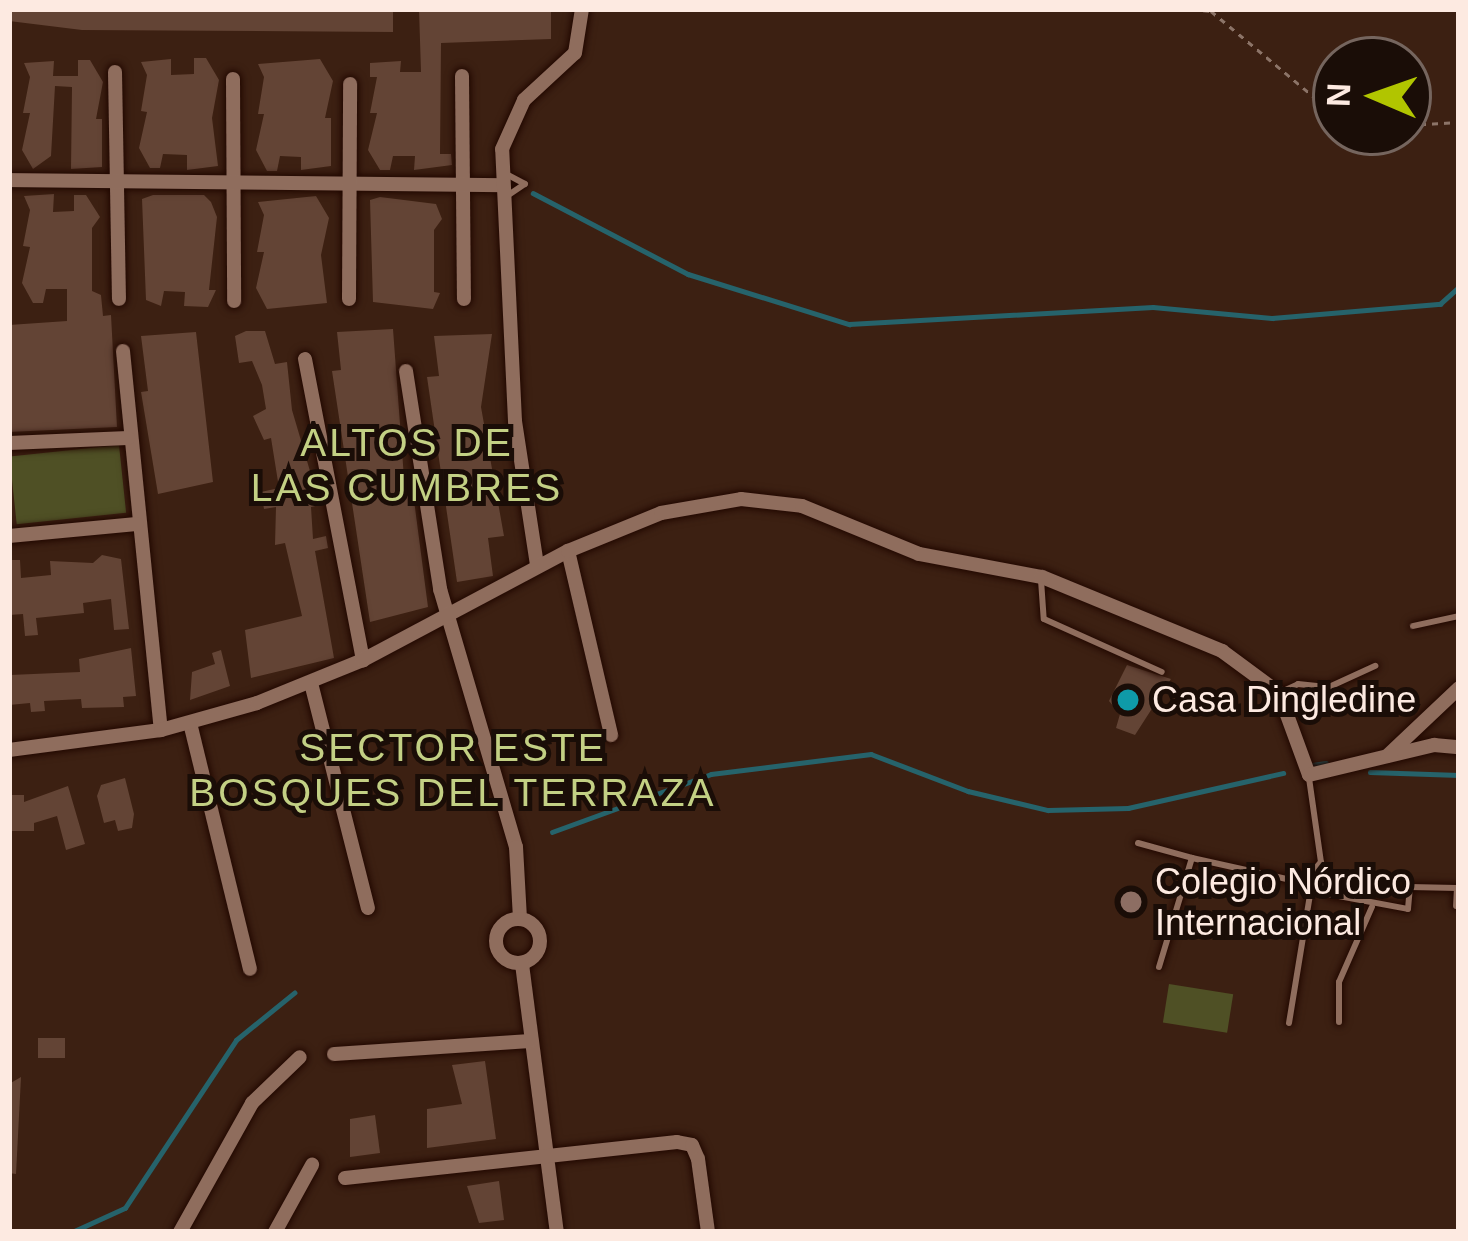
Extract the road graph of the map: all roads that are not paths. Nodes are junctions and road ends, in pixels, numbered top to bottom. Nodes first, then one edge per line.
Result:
1 (582, 9) edge
2 (115, 71) dead end
3 (463, 76) dead end
4 (233, 79) dead end
5 (350, 84) dead end
6 (9, 180) edge
7 (118, 183) junction
8 (463, 184) junction
9 (231, 185) junction
10 (350, 185) junction
11 (500, 186) junction
12 (119, 299) dead end
13 (349, 299) dead end
14 (464, 299) dead end
15 (234, 301) dead end
16 (123, 351) dead end
17 (304, 359) dead end
18 (406, 371) dead end
19 (128, 438) junction
20 (9, 443) edge
21 (136, 524) junction
22 (9, 536) edge
23 (568, 551) junction
24 (537, 565) junction
25 (1042, 577) junction
26 (446, 614) junction
27 (1459, 616) edge
28 (1413, 626) dead end
29 (363, 660) junction
30 (1375, 666) dead end
31 (1162, 671) dead end
32 (310, 682) junction
33 (1459, 688) edge
34 (1280, 692) junction
35 (190, 724) junction
36 (161, 730) junction
37 (611, 735) dead end
38 (1459, 747) edge
39 (9, 750) edge
40 (1383, 760) junction
41 (1309, 775) junction
42 (1138, 843) dead end
43 (1192, 859) junction
44 (1310, 872) junction
45 (1315, 882) junction
46 (1456, 906) edge
47 (1372, 907) junction
48 (368, 908) dead end
49 (520, 918) junction
50 (522, 964) junction
51 (1159, 967) dead end
52 (250, 969) dead end
53 (1339, 1022) dead end
54 (1289, 1023) dead end
55 (531, 1041) junction
56 (334, 1054) dead end
57 (300, 1058) dead end
58 (546, 1152) junction
59 (312, 1165) dead end
60 (345, 1178) dead end
61 (180, 1232) edge
62 (275, 1232) edge
63 (557, 1232) edge
64 (708, 1232) edge

1 - 11 street
2 - 7 street
3 - 8 street
4 - 9 street
5 - 10 street
6 - 7 street
7 - 9 street
7 - 12 street
8 - 10 street
8 - 11 street
8 - 14 street
9 - 10 street
9 - 15 street
10 - 13 street
11 - 24 street
16 - 19 street
17 - 29 street
18 - 26 street
19 - 20 street
19 - 21 street
21 - 22 street
21 - 36 street
23 - 24 street
23 - 25 street
23 - 37 street
24 - 26 street
25 - 31 lane
25 - 34 street
26 - 29 street
26 - 49 street
27 - 28 lane
29 - 32 street
30 - 34 lane
32 - 35 street
32 - 48 street
33 - 40 street
34 - 41 street
35 - 36 street
35 - 52 street
36 - 39 street
38 - 40 street
40 - 41 street
41 - 44 lane
42 - 43 lane
43 - 44 lane
43 - 51 lane
44 - 45 lane
45 - 47 lane
45 - 54 lane
46 - 47 lane
47 - 53 lane
49 - 50 street
49 - 50 street
50 - 55 street
55 - 56 street
55 - 58 street
57 - 61 street
58 - 60 street
58 - 63 street
58 - 64 street
59 - 62 street

